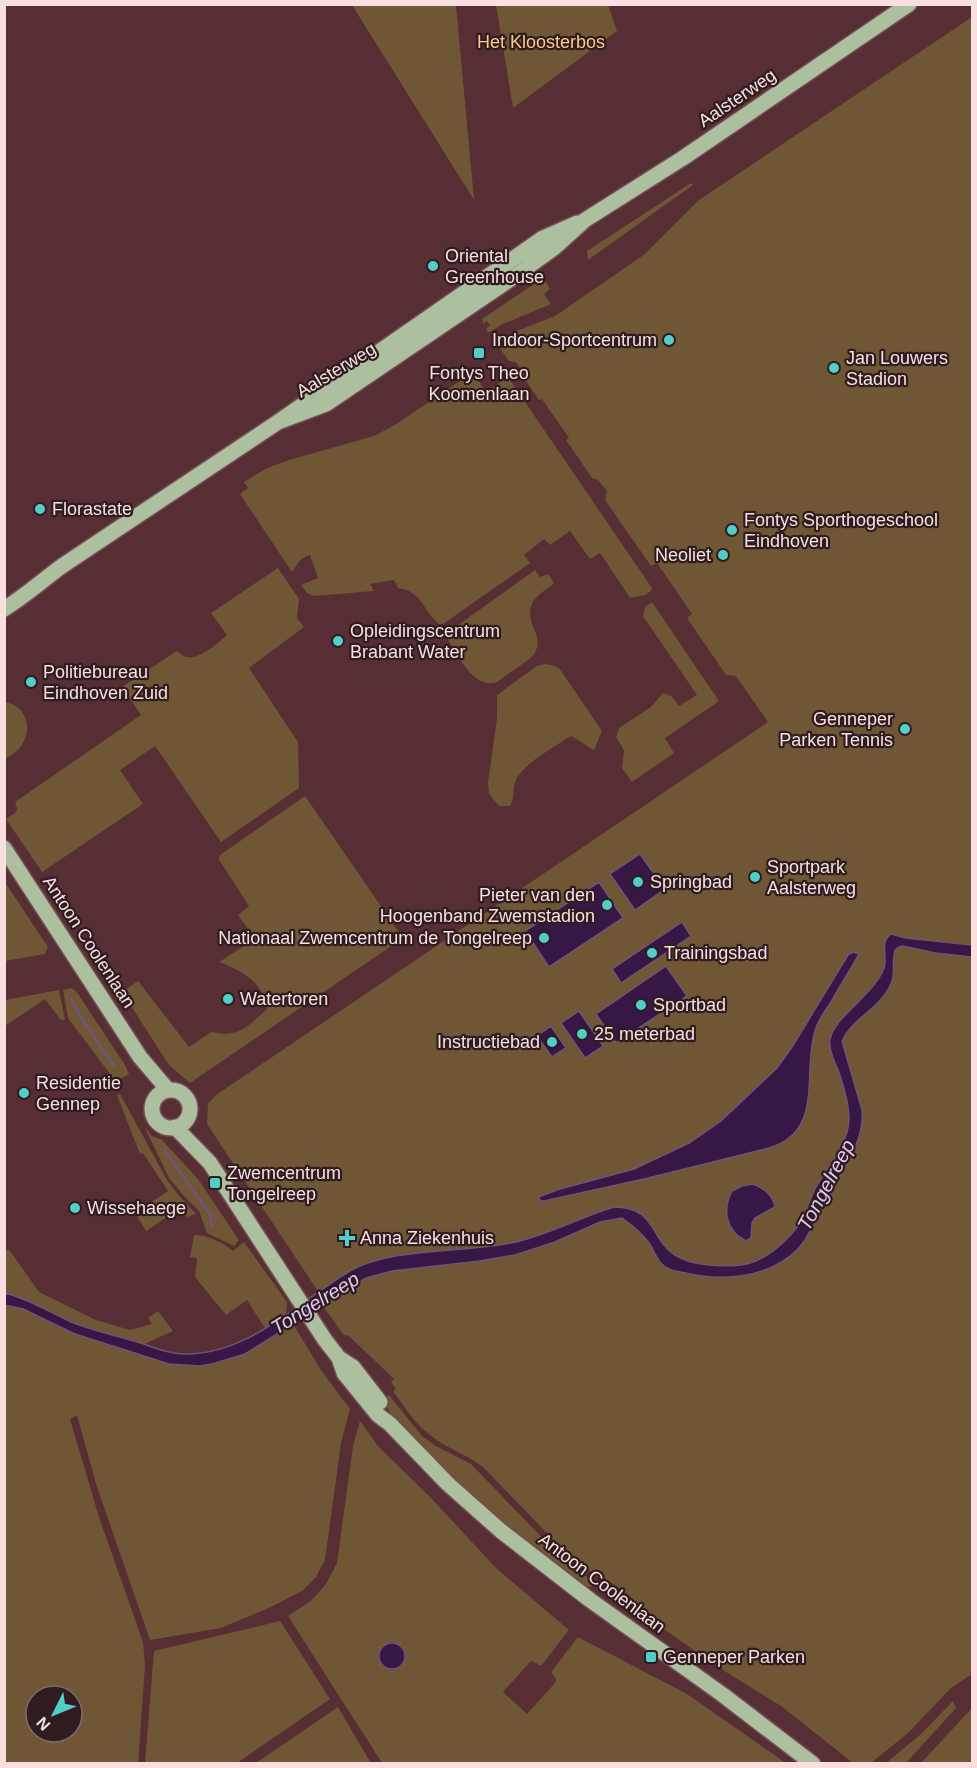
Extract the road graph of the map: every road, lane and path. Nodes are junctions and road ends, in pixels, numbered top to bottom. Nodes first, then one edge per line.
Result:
1 (909, 4) edge
2 (21, 599) junction
3 (4, 609) edge
4 (4, 623) edge
5 (4, 848) edge
6 (162, 1093) junction
7 (188, 1118) junction
8 (175, 1127) junction
9 (210, 1163) junction
10 (809, 1760) edge
11 (821, 1764) edge

1 - 2 main road, Aalsterweg
2 - 3 main road, Aalsterweg
2 - 4 main road, Aalsterweg
5 - 6 main road, Antoon Coolenlaan
6 - 7 main road
6 - 8 main road
7 - 8 main road
7 - 9 main road, Antoon Coolenlaan
8 - 9 main road, Antoon Coolenlaan
9 - 10 main road, Antoon Coolenlaan
10 - 11 main road, Antoon Coolenlaan

